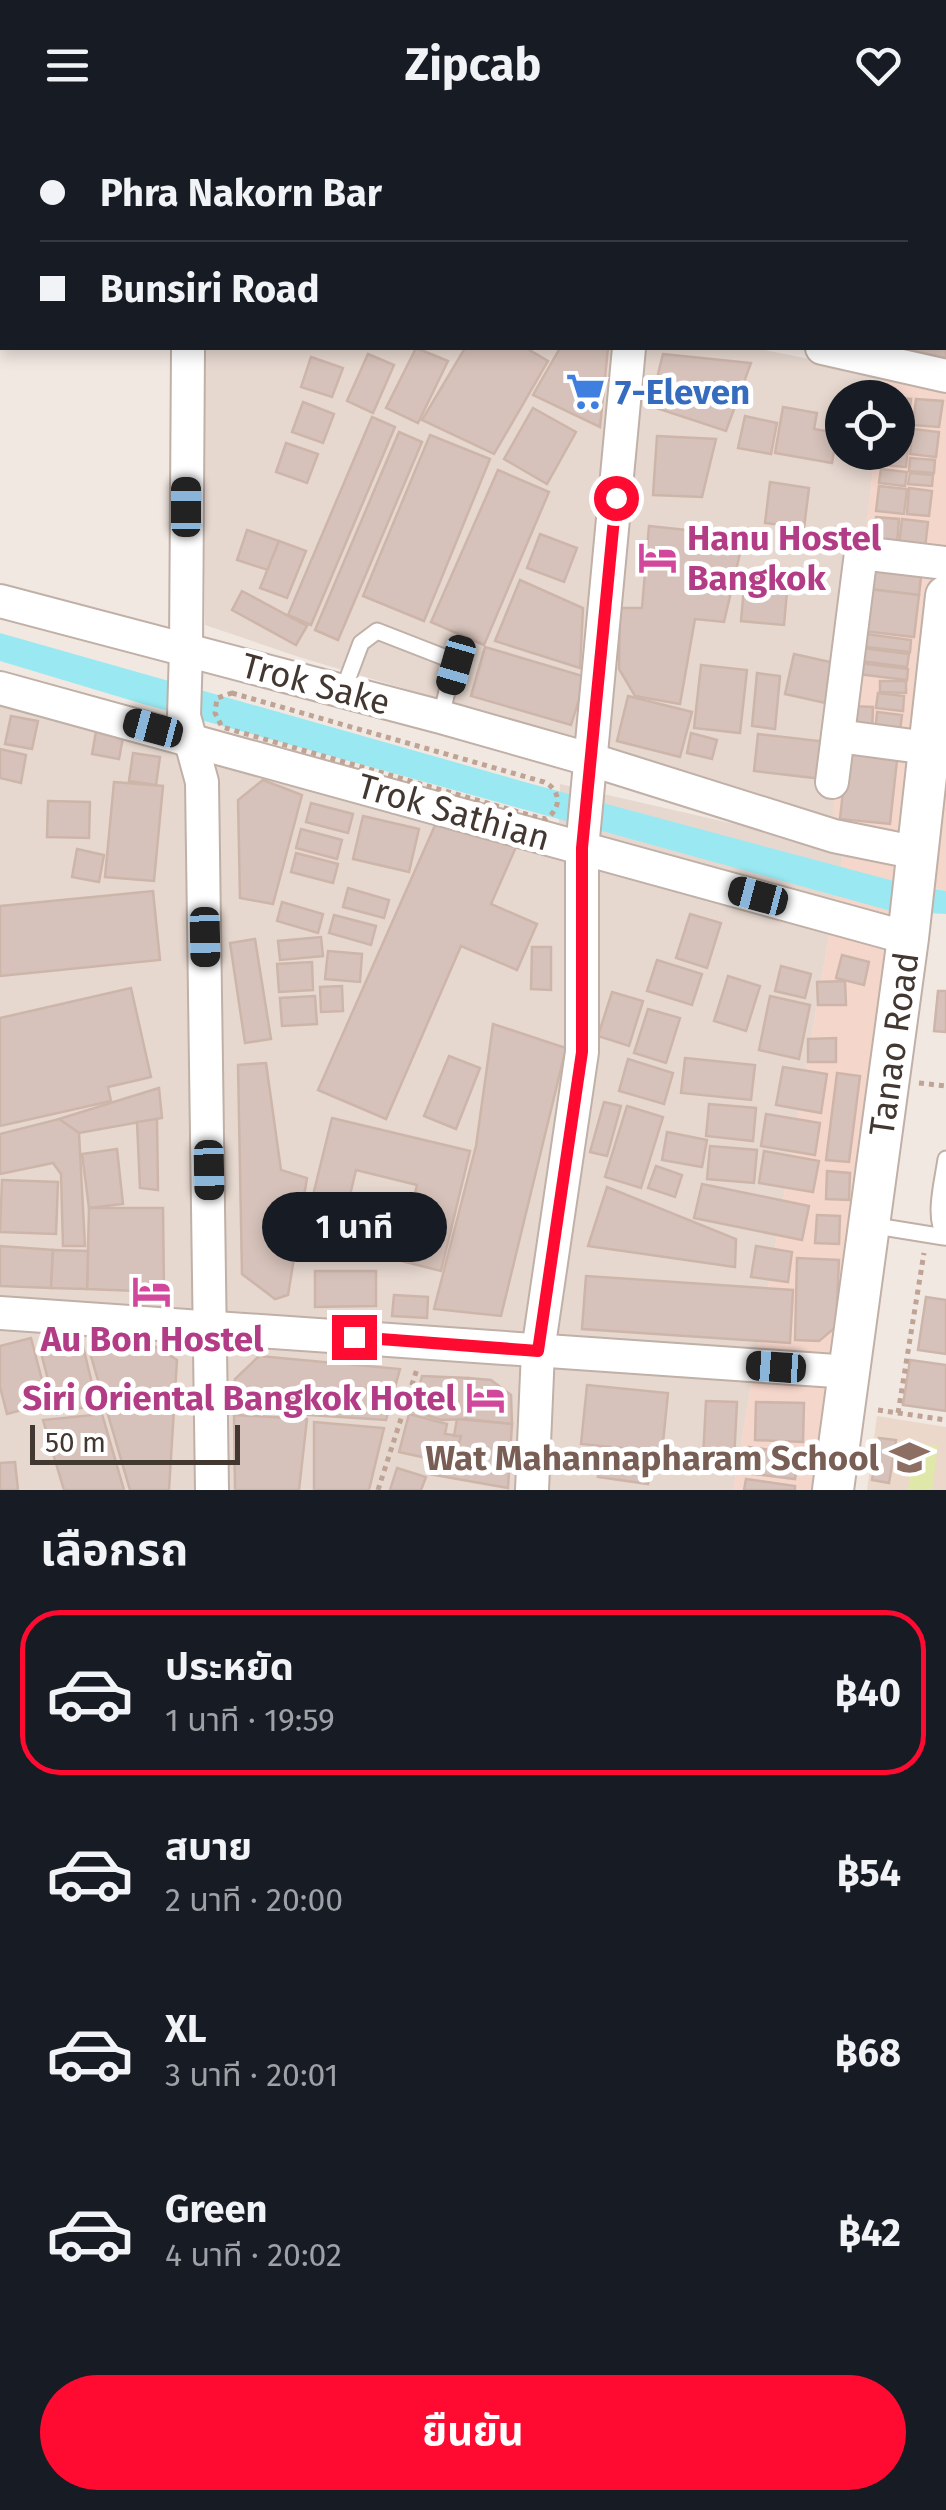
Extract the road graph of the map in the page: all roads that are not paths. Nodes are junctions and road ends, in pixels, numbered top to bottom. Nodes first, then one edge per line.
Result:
1 (188, 350) edge
2 (630, 350) edge
3 (831, 350) edge
4 (946, 376) edge
5 (946, 564) edge
6 (946, 596) edge
7 (0, 601) edge
8 (185, 666) junction
9 (0, 688) edge
10 (343, 691) junction
11 (440, 717) junction
12 (197, 720) junction
13 (838, 736) junction
14 (934, 754) edge
15 (592, 760) junction
16 (832, 782) dead end
17 (583, 839) junction
18 (917, 867) junction
19 (909, 929) junction
20 (946, 1158) edge
21 (870, 1224) junction
22 (945, 1237) edge
23 (0, 1312) edge
24 (212, 1325) junction
25 (538, 1351) junction
26 (858, 1390) junction
27 (212, 1490) edge
28 (532, 1490) edge
29 (834, 1490) edge

1 - 8 street
2 - 15 street
3 - 4 street
5 - 13 street
6 - 14 street, Tanao Road
7 - 8 street, Trok Sake
8 - 10 street, Trok Sake
8 - 12 street
9 - 12 street, Trok Sathian
10 - 11 street, Trok Sake
10 - 11 lane
11 - 15 street, Trok Sake
12 - 17 street, Trok Sathian
12 - 24 street
13 - 14 street
13 - 16 street
14 - 18 street, Tanao Road
15 - 17 street
15 - 18 street, Trok Sake
17 - 19 street, Trok Sathian
17 - 25 street
18 - 19 street, Tanao Road
19 - 21 street, Tanao Road
20 - 22 lane
21 - 22 lane
21 - 26 street, Tanao Road
23 - 24 street
24 - 25 street
24 - 27 street
25 - 26 street
25 - 28 street
26 - 29 street, Tanao Road

